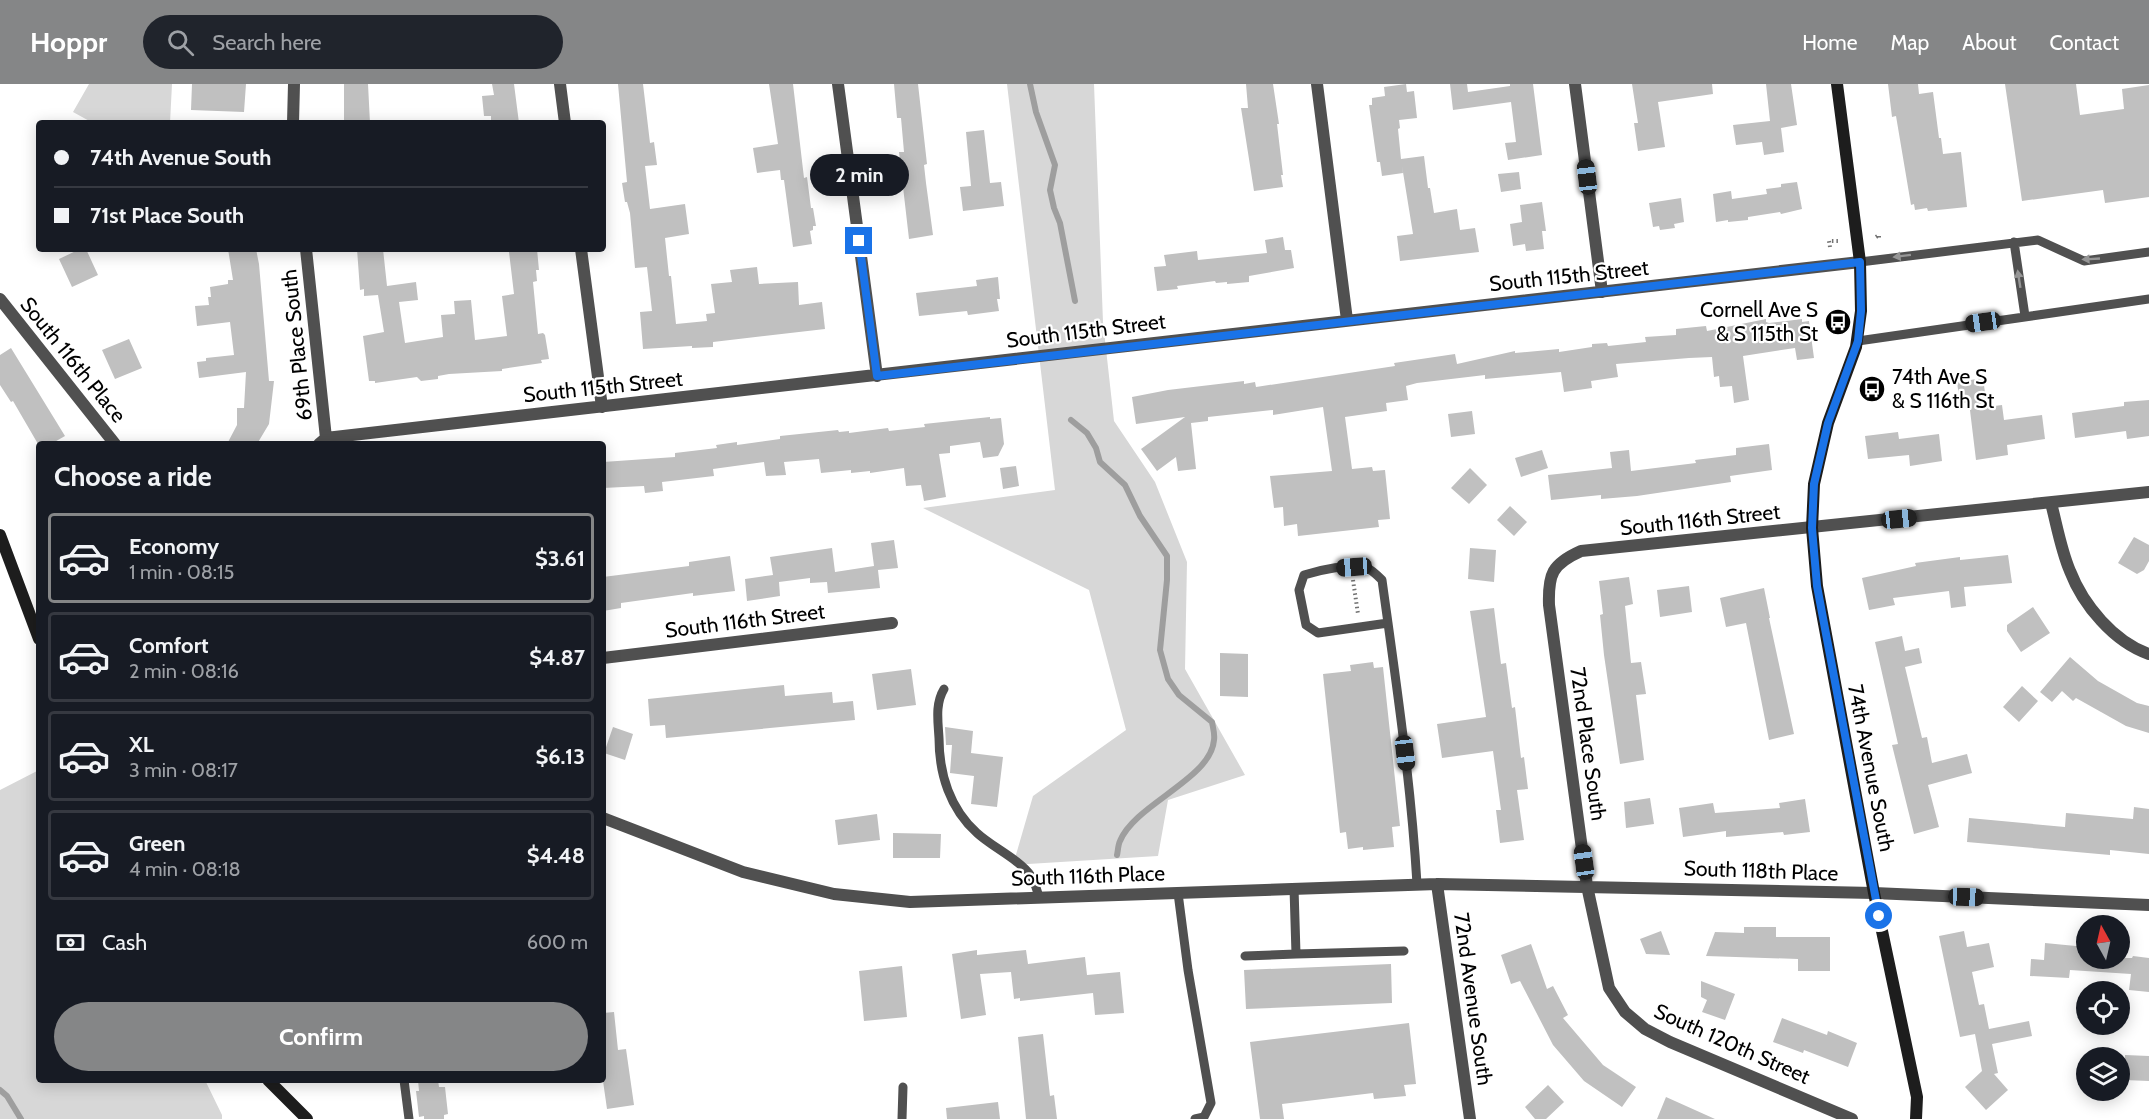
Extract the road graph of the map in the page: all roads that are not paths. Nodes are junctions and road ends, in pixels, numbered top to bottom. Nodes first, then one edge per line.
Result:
1 (294, 84) edge
2 (560, 84) edge
3 (838, 84) edge
4 (1317, 84) edge
5 (1575, 84) edge
6 (1837, 84) edge
7 (293, 120) edge
8 (565, 120) edge
9 (2014, 242) junction
10 (306, 252) edge
11 (581, 252) edge
12 (2149, 252) edge
13 (1860, 262) junction
14 (1602, 292) junction
15 (0, 299) edge
16 (2149, 299) edge
17 (2025, 316) junction
18 (1347, 320) junction
19 (1858, 341) junction
20 (877, 376) junction
21 (602, 407) junction
22 (113, 441) edge
23 (322, 441) edge
24 (2149, 492) edge
25 (2051, 503) junction
26 (1812, 528) junction
27 (0, 535) edge
28 (1551, 575) joint
29 (892, 623) dead end
30 (1388, 623) junction
31 (36, 631) edge
32 (2149, 654) edge
33 (606, 658) edge
34 (944, 689) dead end
35 (606, 819) edge
36 (1418, 884) junction
37 (1437, 884) junction
38 (1587, 886) junction
39 (1294, 888) junction
40 (1178, 892) junction
41 (1874, 893) junction
42 (1040, 897) junction
43 (2149, 905) edge
44 (1404, 951) dead end
45 (1296, 954) junction
46 (1245, 956) dead end
47 (1610, 988) joint
48 (271, 1083) edge
49 (404, 1083) edge
50 (903, 1087) dead end
51 (302, 1117) edge
52 (409, 1119) edge
53 (902, 1119) edge
54 (1195, 1119) edge
55 (1470, 1119) edge
56 (1852, 1119) edge
57 (1916, 1119) edge

1 - 7 street
2 - 8 street
3 - 20 street
4 - 18 street
5 - 14 street
6 - 13 street, 74th Avenue South
12 -> 9 lane
9 -> 13 lane
17 -> 9 lane
10 - 23 street, 69th Place South
11 - 21 street
13 - 14 street, South 115th Street
13 - 19 street, 74th Avenue South
14 - 18 street, South 115th Street
15 - 22 street, South 116th Place
16 - 17 lane
17 - 19 lane
18 - 20 street, South 115th Street
19 - 26 street, 74th Avenue South
20 - 21 street, South 115th Street
21 - 23 street, South 115th Street
24 - 25 street, South 116th Street
25 - 26 street, South 116th Street
25 - 32 street
26 - 28 street, South 116th Street
26 - 41 street, 74th Avenue South
27 - 31 street
28 - 38 street, 72nd Place South
29 - 33 street, South 116th Street
30 - 30 lane
30 - 36 lane
34 - 42 lane
35 - 42 street, South 116th Place
36 - 37 street, South 116th Place
36 - 39 street, South 116th Place
37 - 38 street, South 116th Place
37 - 55 street, 72nd Avenue South
38 - 41 street, South 118th Place
38 - 47 street, 72nd Place South
39 - 40 street, South 116th Place
39 - 45 lane
40 - 42 street, South 116th Place
40 - 54 lane
41 - 43 street, South 118th Place
41 - 57 street, 74th Avenue South
44 - 45 lane
45 - 46 lane
47 - 56 street, South 120th Street
48 - 51 street
49 - 52 lane
50 - 53 lane

